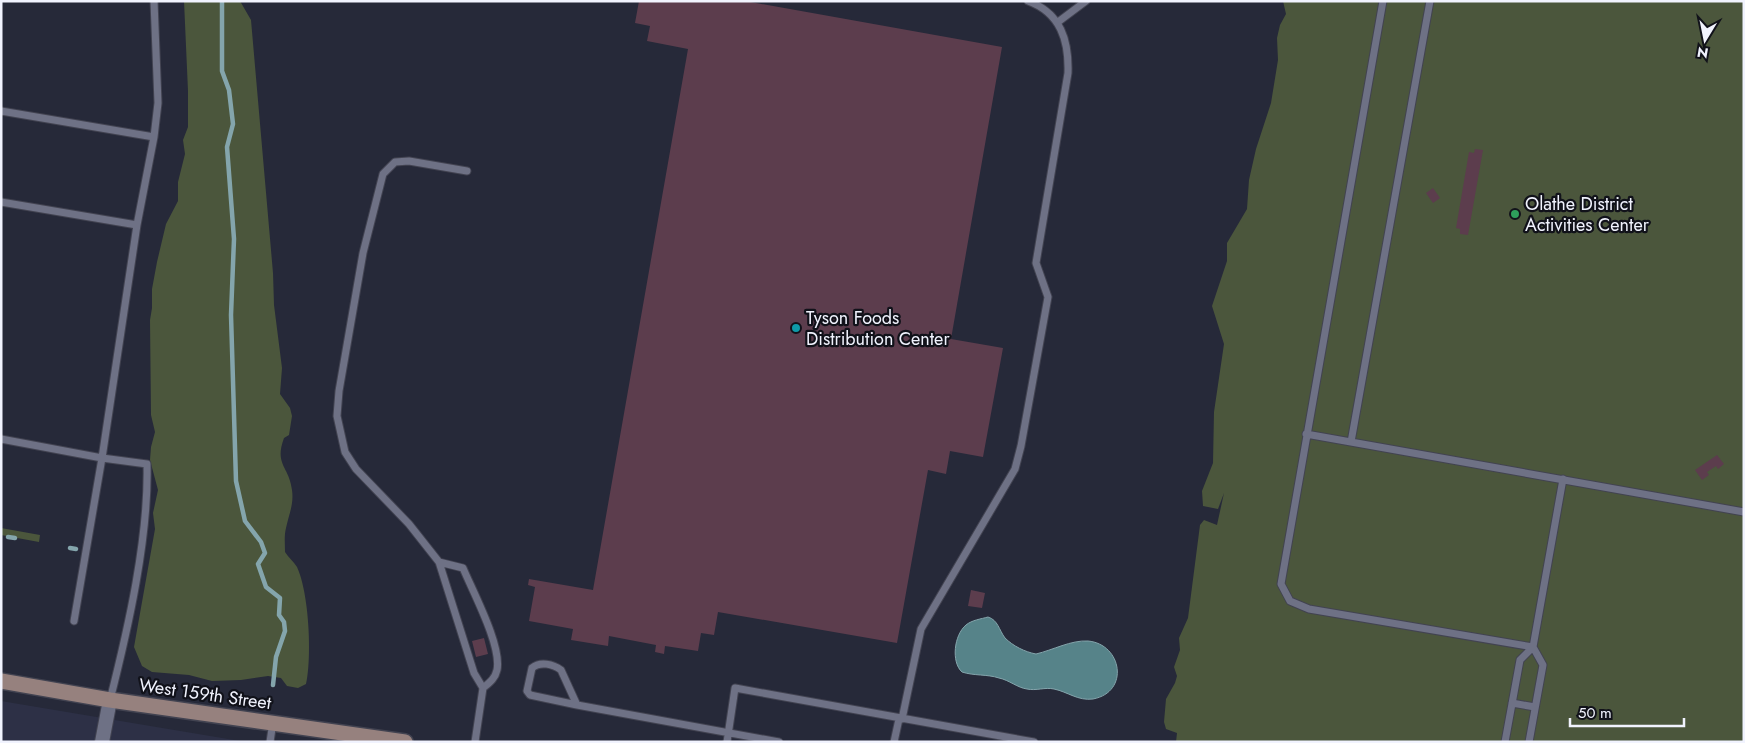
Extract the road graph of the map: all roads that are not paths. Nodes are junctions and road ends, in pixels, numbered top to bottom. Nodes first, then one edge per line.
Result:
1 (154, 1) edge
2 (1028, 1) edge
3 (1086, 1) edge
4 (1383, 1) edge
5 (1430, 1) edge
6 (1058, 22) junction
7 (1, 111) edge
8 (154, 137) junction
9 (467, 171) dead end
10 (1, 202) edge
11 (137, 225) junction
12 (1306, 434) junction
13 (1, 439) edge
14 (1351, 442) junction
15 (102, 458) junction
16 (1563, 480) junction
17 (1744, 512) edge
18 (439, 562) junction
19 (74, 621) dead end
20 (1534, 648) junction
21 (1, 681) edge
22 (483, 688) junction
23 (110, 700) junction
24 (1512, 703) junction
25 (577, 705) junction
26 (1535, 707) junction
27 (900, 719) junction
28 (273, 722) junction
29 (728, 732) junction
30 (102, 742) edge
31 (270, 742) edge
32 (405, 742) edge
33 (475, 742) edge
34 (727, 742) edge
35 (779, 742) edge
36 (894, 742) edge
37 (1034, 742) edge
38 (1505, 742) edge
39 (1529, 742) edge

1 - 8 lane
2 - 6 lane
3 - 6 lane
4 - 12 lane
5 - 14 lane
6 - 27 lane
7 - 8 lane
8 - 11 lane
9 - 18 lane
10 - 11 lane
11 - 15 lane
12 - 14 lane
12 - 20 lane
13 - 15 lane
14 - 16 lane
15 - 19 lane
15 - 23 lane
16 - 17 lane
16 - 20 lane
18 - 22 lane
18 - 22 lane
20 - 24 lane
20 - 26 lane
21 - 23 street, West 159th Street
22 - 33 lane
23 - 28 street, West 159th Street
23 - 30 street
24 - 26 lane
24 - 38 lane
25 - 25 lane
25 - 29 lane
26 - 39 lane
27 - 29 lane
27 - 36 lane
27 - 37 lane
28 - 31 lane
28 - 32 street, West 159th Street
29 - 34 lane
29 - 35 lane

